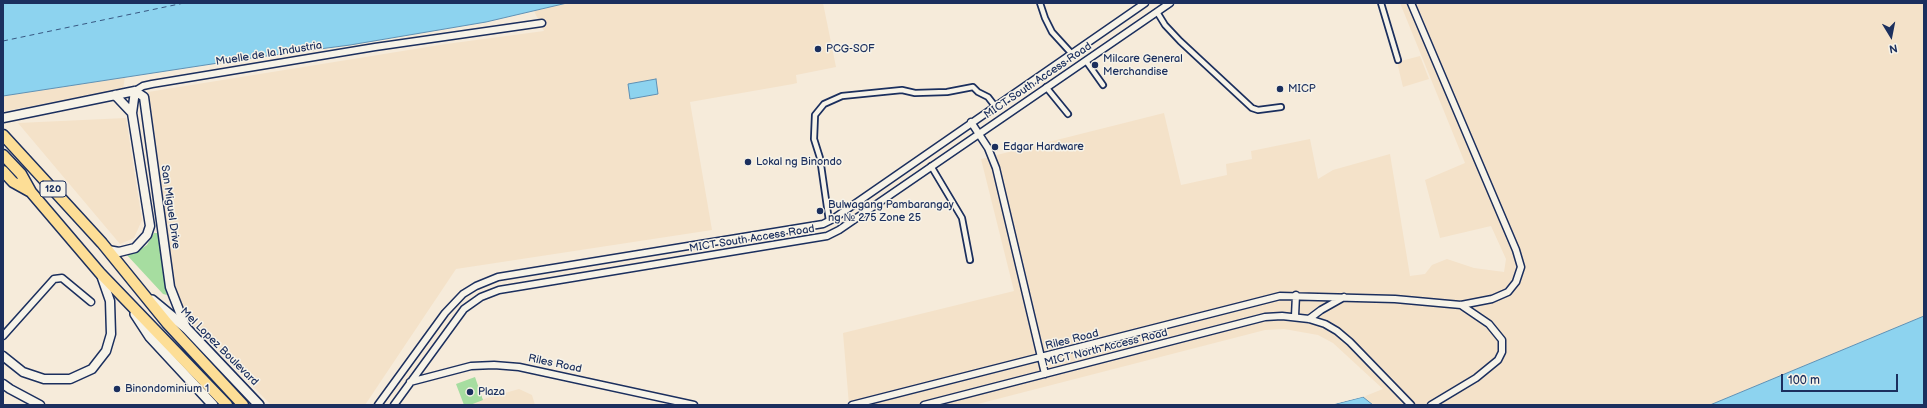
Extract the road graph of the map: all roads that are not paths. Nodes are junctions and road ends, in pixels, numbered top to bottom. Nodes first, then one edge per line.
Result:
1 (1040, 3) edge
2 (1145, 3) edge
3 (1170, 3) edge
4 (1381, 3) edge
5 (1410, 3) edge
6 (1157, 12) junction
7 (542, 23) dead end
8 (1072, 54) junction
9 (1065, 58) junction
10 (1398, 60) dead end
11 (1086, 61) junction
12 (1073, 69) junction
13 (1103, 86) dead end
14 (1046, 87) junction
15 (135, 91) junction
16 (115, 95) junction
17 (995, 106) junction
18 (1281, 107) dead end
19 (132, 113) junction
20 (1068, 114) dead end
21 (3, 118) edge
22 (971, 122) junction
23 (979, 134) junction
24 (3, 135) edge
25 (3, 155) edge
26 (153, 164) junction
27 (141, 166) junction
28 (931, 166) junction
29 (3, 171) edge
30 (31, 192) junction
31 (830, 221) junction
32 (105, 247) junction
33 (970, 260) dead end
34 (100, 272) junction
35 (142, 292) junction
36 (1296, 295) junction
37 (1345, 296) junction
38 (91, 302) dead end
39 (127, 303) junction
40 (1461, 305) junction
41 (446, 313) junction
42 (1295, 316) junction
43 (1310, 319) junction
44 (456, 320) junction
45 (186, 328) junction
46 (3, 336) edge
47 (3, 356) edge
48 (1041, 358) junction
49 (1045, 374) junction
50 (410, 382) junction
51 (3, 384) edge
52 (40, 405) edge
53 (213, 405) edge
54 (227, 405) edge
55 (243, 405) edge
56 (259, 405) edge
57 (378, 405) edge
58 (394, 405) edge
59 (694, 405) edge
60 (852, 405) edge
61 (924, 405) edge
62 (1410, 405) edge
63 (1431, 405) edge

1 - 8 street
2 - 8 street, MICT South Access Road
3 - 6 street, MICT South Access Road
4 - 10 street
5 - 40 street
6 - 11 street, MICT South Access Road
6 - 18 street
7 - 15 street, Muelle de la Industria
8 - 9 street, MICT South Access Road
9 - 12 street
9 - 17 street, MICT South Access Road
11 - 12 street, MICT South Access Road
11 - 13 street
12 - 14 street, MICT South Access Road
14 - 20 street
14 - 23 street, MICT South Access Road
15 - 16 street, Muelle de la Industria
15 - 19 street, San Miguel Drive
15 - 26 street, San Miguel Drive
16 - 19 street
16 - 21 street, Muelle de la Industria
17 - 22 street, MICT South Access Road
17 - 31 street
19 - 27 street, San Miguel Drive
22 - 23 street
22 - 31 street, MICT South Access Road
23 - 28 street, MICT South Access Road
23 - 48 street
24 - 32 highway, Mel Lopez Boulevard / 120
25 - 30 highway, 120
26 - 27 street
26 - 45 street, San Miguel Drive
27 - 32 street, San Miguel Drive
28 - 33 street
28 - 44 street, MICT South Access Road
29 - 30 highway, 120
30 - 34 highway, 120
31 - 41 street, MICT South Access Road
32 - 35 highway, Mel Lopez Boulevard / 120
34 - 39 highway, 120
34 - 47 street
35 - 45 main road, Mel Lopez Boulevard / 120
35 - 55 highway, Mel Lopez Boulevard / 120
36 - 37 street, Riles Road
36 - 42 street
36 - 48 street, Riles Road
37 - 40 street, Riles Road
37 - 43 street
38 - 46 street
39 - 53 main road, 120
39 - 54 highway, 120
40 - 63 street
41 - 44 street
41 - 57 street, MICT South Access Road
42 - 43 street, MICT North Access Road
42 - 49 street, MICT North Access Road
43 - 62 street, MICT North Access Road
44 - 50 street, MICT South Access Road
45 - 56 main road, Mel Lopez Boulevard / 120
48 - 49 street
48 - 60 street, Riles Road
49 - 61 street, MICT North Access Road
50 - 58 street, MICT South Access Road
50 - 59 street, Riles Road
51 - 52 street

